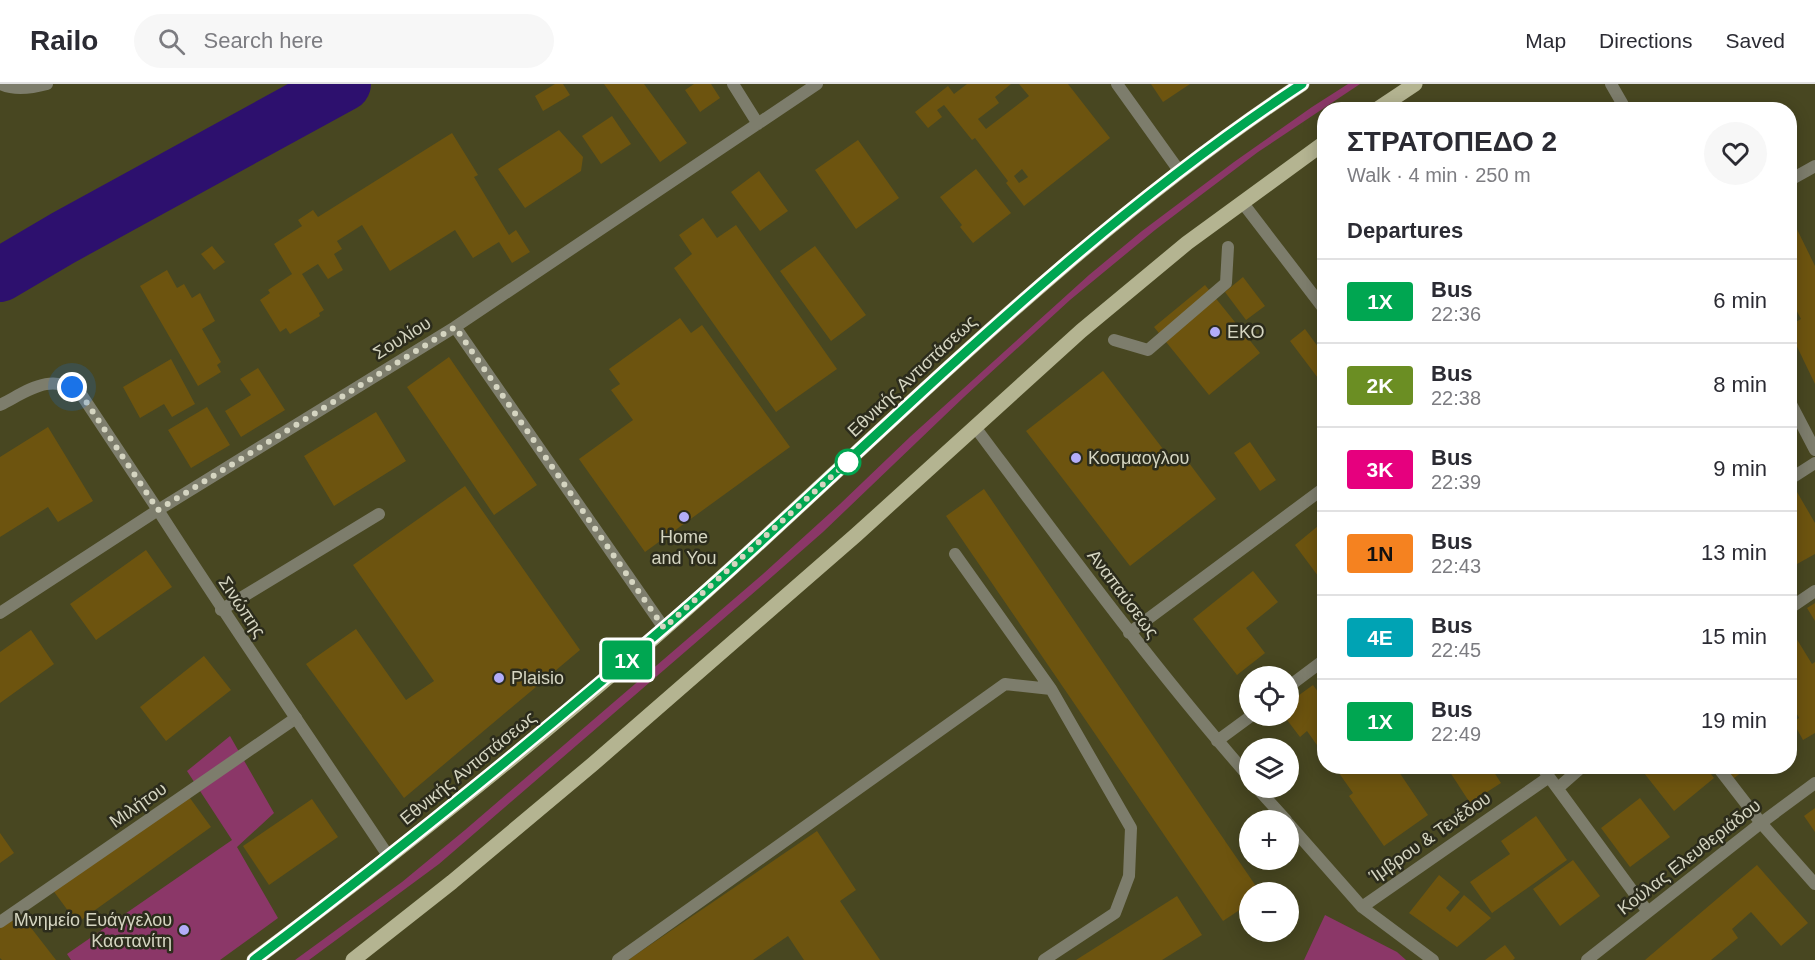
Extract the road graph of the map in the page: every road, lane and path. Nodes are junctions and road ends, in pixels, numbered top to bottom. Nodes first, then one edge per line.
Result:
1 (1, 84) edge
2 (47, 84) edge
3 (733, 84) edge
4 (817, 84) edge
5 (1117, 84) edge
6 (1302, 84) edge
7 (1416, 84) edge
8 (1611, 84) edge
9 (1388, 102) edge
10 (1621, 102) edge
11 (758, 124) junction
12 (1317, 148) edge
13 (1815, 166) edge
14 (1179, 172) junction
15 (1797, 176) edge
16 (1242, 202) junction
17 (1228, 247) dead end
18 (1317, 300) edge
19 (455, 327) junction
20 (1114, 340) dead end
21 (0, 405) edge
22 (1797, 415) edge
23 (975, 427) junction
24 (1815, 450) edge
25 (1815, 463) edge
26 (1797, 475) edge
27 (1317, 494) edge
28 (158, 510) junction
29 (379, 514) dead end
30 (955, 554) dead end
31 (1815, 591) edge
32 (1797, 603) edge
33 (221, 610) junction
34 (0, 613) edge
35 (664, 628) junction
36 (1129, 633) junction
37 (1317, 665) edge
38 (1299, 679) edge
39 (1051, 689) junction
40 (296, 718) junction
41 (1239, 725) edge
42 (1217, 741) junction
43 (1239, 766) edge
44 (1542, 774) edge
45 (1547, 774) edge
46 (1574, 774) edge
47 (1723, 774) edge
48 (1815, 783) edge
49 (1558, 788) junction
50 (1266, 798) edge
51 (1276, 810) edge
52 (1761, 823) junction
53 (1299, 836) edge
54 (389, 857) junction
55 (1815, 884) edge
56 (1362, 907) junction
57 (1648, 912) junction
58 (0, 922) edge
59 (254, 960) edge
60 (353, 960) edge
61 (618, 960) edge
62 (1044, 960) edge
63 (1433, 960) edge
64 (1587, 960) edge

1 - 2 street
3 - 11 street
4 - 11 street, Σουλίου
5 - 14 street
6 - 14 main road, Εθνικής Αντιστάσεως
7 - 9 main road
8 - 10 street
11 - 19 street, Σουλίου
12 - 16 main road
13 - 15 street
14 - 35 main road, Εθνικής Αντιστάσεως
16 - 18 street
16 - 23 main road
17 - 20 street
19 - 28 street, Σουλίου
19 - 35 street
21 - 28 street, Σινώπης
22 - 24 street
23 - 36 street, Αναπαύσεως
23 - 60 main road
25 - 26 street
27 - 36 street
28 - 33 street, Σινώπης
28 - 34 street, Σουλίου
29 - 33 street
30 - 39 street
31 - 32 street
33 - 40 street, Σινώπης
35 - 54 main road, Εθνικής Αντιστάσεως
36 - 42 street, Αναπαύσεως
37 - 38 street
39 - 61 street
39 - 62 street
40 - 54 street, Σινώπης
40 - 58 street, Μιλήτου
41 - 42 street
42 - 43 street, Αναπαύσεως
44 - 56 street, Ίμβρου & Τενέδου
45 - 49 street
46 - 49 street
47 - 52 street
48 - 52 street, Κούλας Ελευθεριάδου
49 - 57 street
50 - 51 street
52 - 55 street
52 - 57 street, Κούλας Ελευθεριάδου
53 - 56 street
54 - 59 main road, Εθνικής Αντιστάσεως
56 - 63 street
57 - 64 street, Κούλας Ελευθεριάδου

